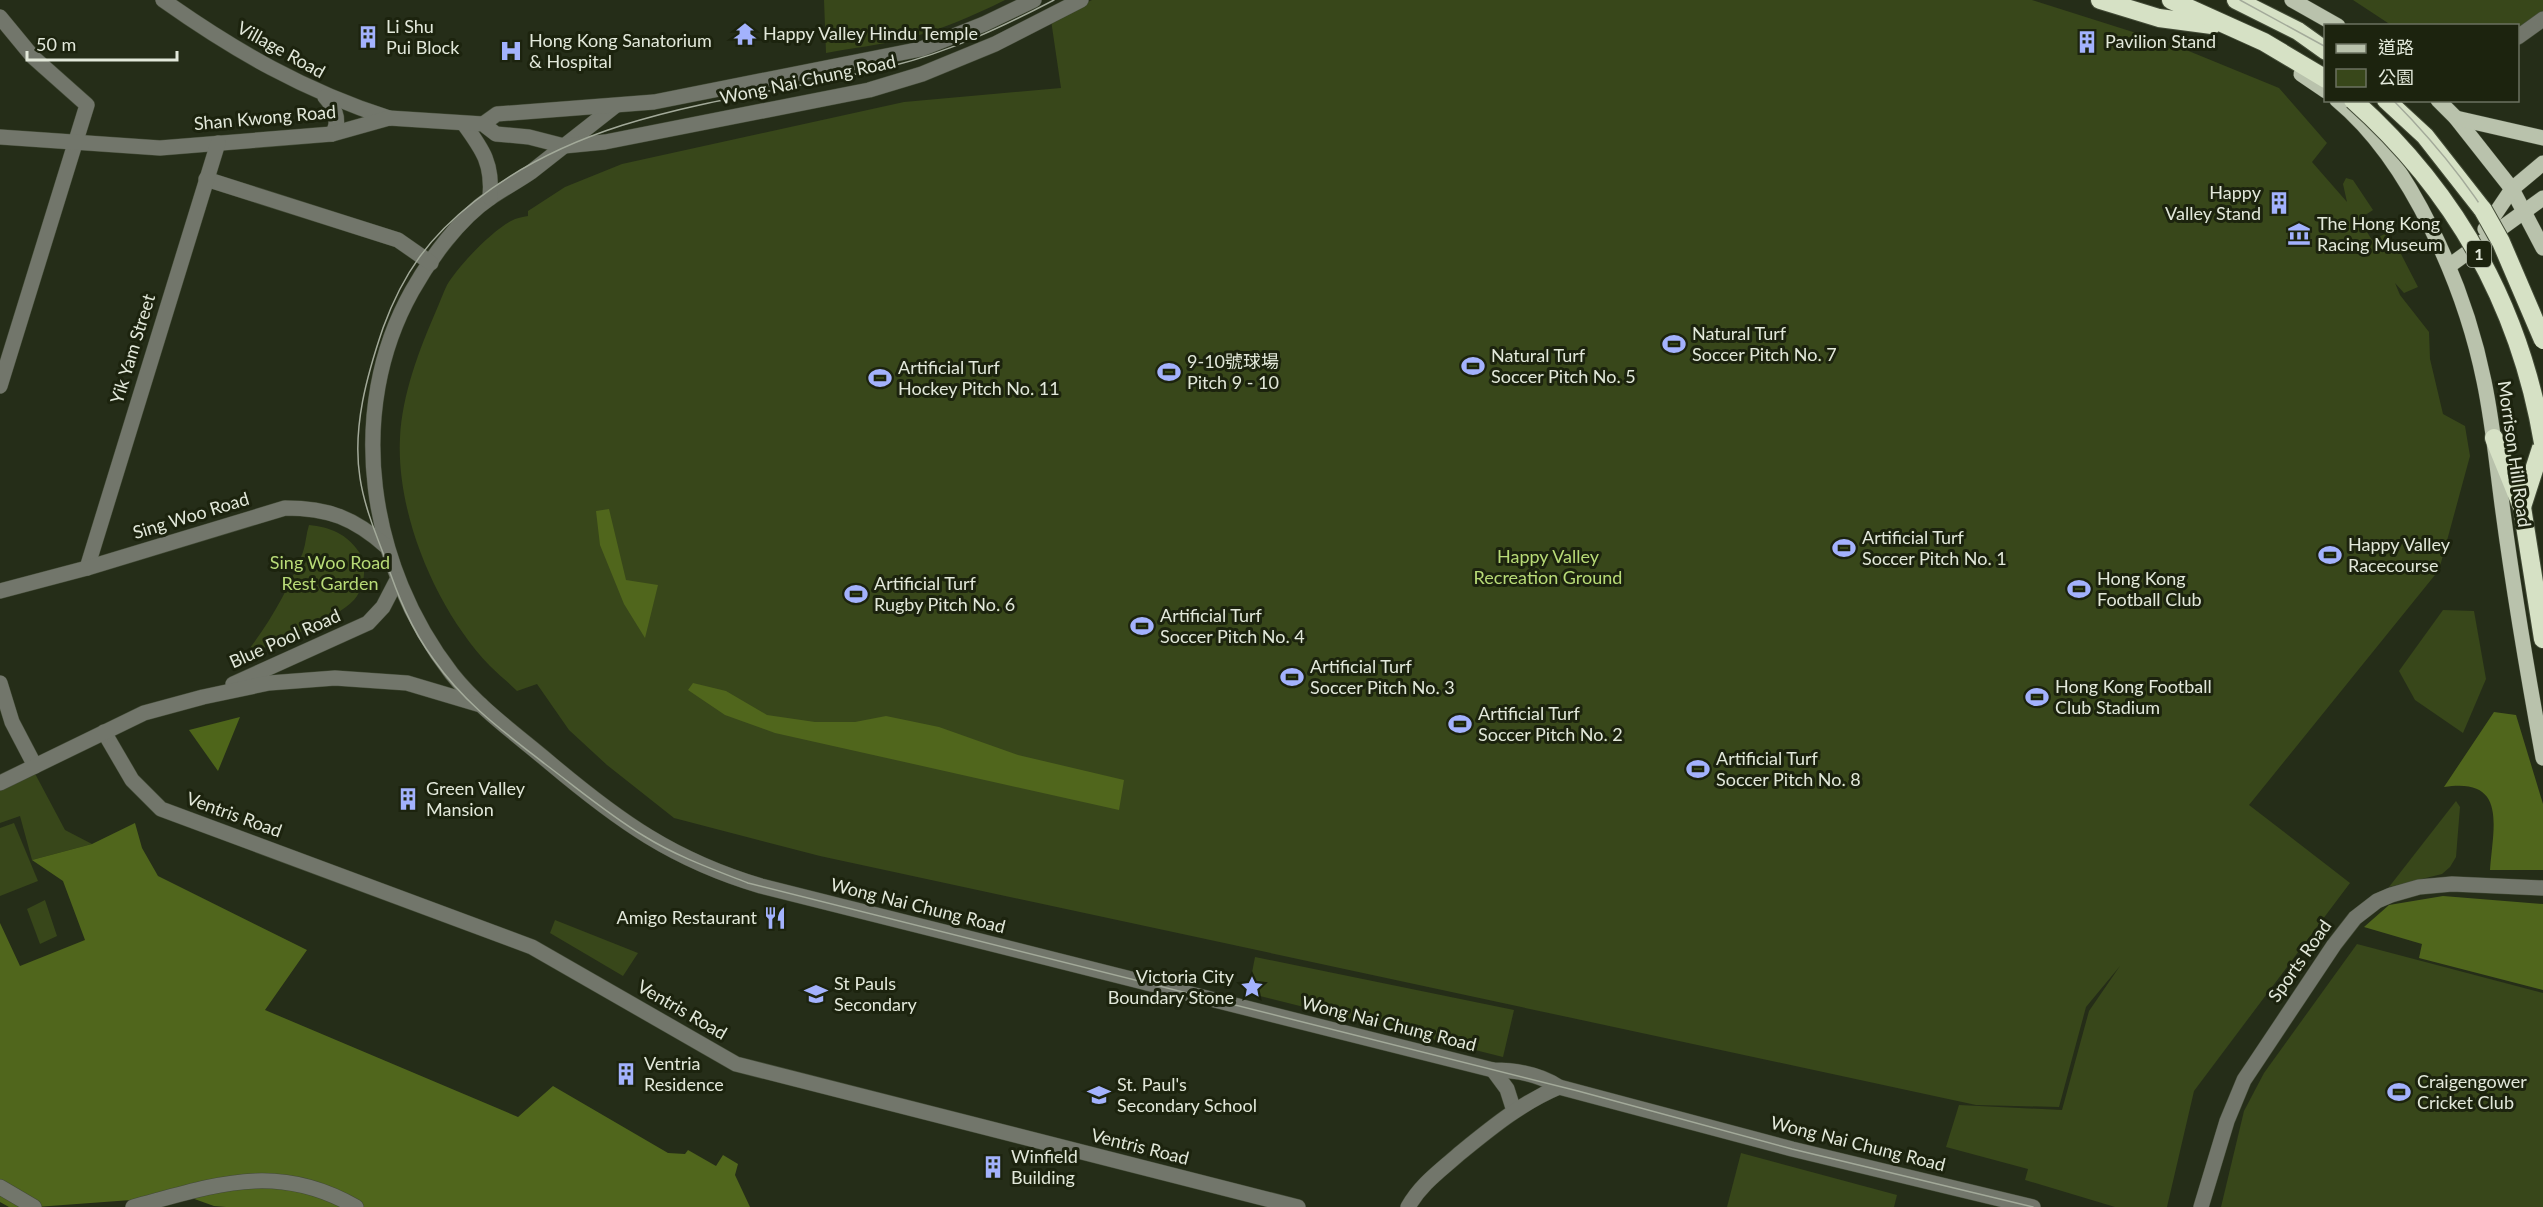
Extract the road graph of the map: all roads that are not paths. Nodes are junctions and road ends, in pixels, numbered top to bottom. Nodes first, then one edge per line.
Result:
1 (163, 0) edge
2 (1034, 0) edge
3 (1081, 0) edge
4 (2100, 0) edge
5 (2161, 0) edge
6 (2171, 0) edge
7 (2236, 0) edge
8 (2292, 0) edge
9 (0, 17) edge
10 (2543, 19) edge
11 (2334, 24) edge
12 (2212, 25) junction
13 (2519, 36) edge
14 (2324, 50) edge
15 (2324, 78) edge
16 (2324, 90) edge
17 (325, 96) junction
18 (2339, 102) edge
19 (2355, 102) edge
20 (2388, 102) edge
21 (2440, 102) edge
22 (615, 106) junction
23 (389, 118) junction
24 (2456, 118) junction
25 (464, 124) junction
26 (483, 124) junction
27 (332, 134) junction
28 (0, 136) edge
29 (2543, 138) edge
30 (77, 142) junction
31 (218, 143) junction
32 (564, 146) junction
33 (2543, 163) edge
34 (206, 179) junction
35 (2512, 189) junction
36 (490, 198) junction
37 (2543, 198) edge
38 (2524, 212) junction
39 (2474, 247) junction
40 (2543, 248) edge
41 (431, 263) junction
42 (2449, 266) junction
43 (2543, 340) edge
44 (0, 386) edge
45 (2494, 438) junction
46 (2542, 449) edge
47 (2522, 507) junction
48 (387, 547) junction
49 (87, 568) junction
50 (397, 580) junction
51 (2, 589) edge
52 (2543, 639) edge
53 (0, 683) edge
54 (202, 697) junction
55 (482, 706) junction
56 (6, 723) edge
57 (104, 732) junction
58 (2543, 758) edge
59 (35, 766) junction
60 (0, 783) edge
61 (2543, 888) edge
62 (1492, 1071) junction
63 (1559, 1087) junction
64 (1514, 1111) junction
65 (0, 1187) edge
66 (34, 1207) edge
67 (133, 1207) edge
68 (356, 1207) edge
69 (1298, 1207) edge
70 (1408, 1207) edge
71 (2033, 1207) edge
72 (2200, 1207) edge

1 - 17 street, Village Road
2 - 22 street, Wong Nai Chung Road
3 - 32 street, Wong Nai Chung Road
4 - 12 highway
5 - 12 street
6 - 15 highway
7 - 14 highway
8 - 11 main road
9 - 30 street
10 - 13 street
12 - 16 main road
17 - 23 street, Village Road
17 - 27 street
18 - 42 main road
19 - 46 highway, 1, bridge
20 - 43 highway, 1, bridge
21 - 24 main road
22 - 26 street, Wong Nai Chung Road
22 - 32 street, Wong Nai Chung Road
23 - 25 street, Shan Kwong Road
23 - 27 street, Shan Kwong Road
24 - 29 main road
24 - 35 main road
25 - 26 street, Shan Kwong Road
25 - 36 street
26 - 32 street, Shan Kwong Road
27 - 31 street, Shan Kwong Road
28 - 30 street, Shan Kwong Road
30 - 31 street, Shan Kwong Road
30 - 44 street
31 - 34 street, Yik Yam Street
32 - 36 street, Wong Nai Chung Road
33 - 35 main road
34 - 41 street
34 - 49 street, Yik Yam Street
35 - 38 main road
35 - 39 main road
36 - 41 street, Wong Nai Chung Road
37 - 38 main road
38 - 39 main road
38 - 40 main road
39 - 42 main road
39 - 46 main road
41 - 48 street, Wong Nai Chung Road
42 - 45 main road, Morrison Hill Road
45 - 47 highway
45 - 58 main road, Morrison Hill Road
46 - 47 highway
47 - 52 highway
48 - 49 street, Sing Woo Road
48 - 50 street, Wong Nai Chung Road
49 - 51 street, Sing Woo Road
50 - 54 street, Blue Pool Road
50 - 55 street, Wong Nai Chung Road
53 - 56 street
54 - 55 street, Blue Pool Road
54 - 57 street, Blue Pool Road
55 - 62 street, Wong Nai Chung Road
56 - 59 street
57 - 59 street, Blue Pool Road
57 - 69 street, Ventris Road
59 - 60 street, Blue Pool Road
61 - 72 street, Sports Road
62 - 63 street, Wong Nai Chung Road
62 - 64 street
63 - 64 street
63 - 71 street, Wong Nai Chung Road
64 - 70 street
65 - 66 street
67 - 68 street

